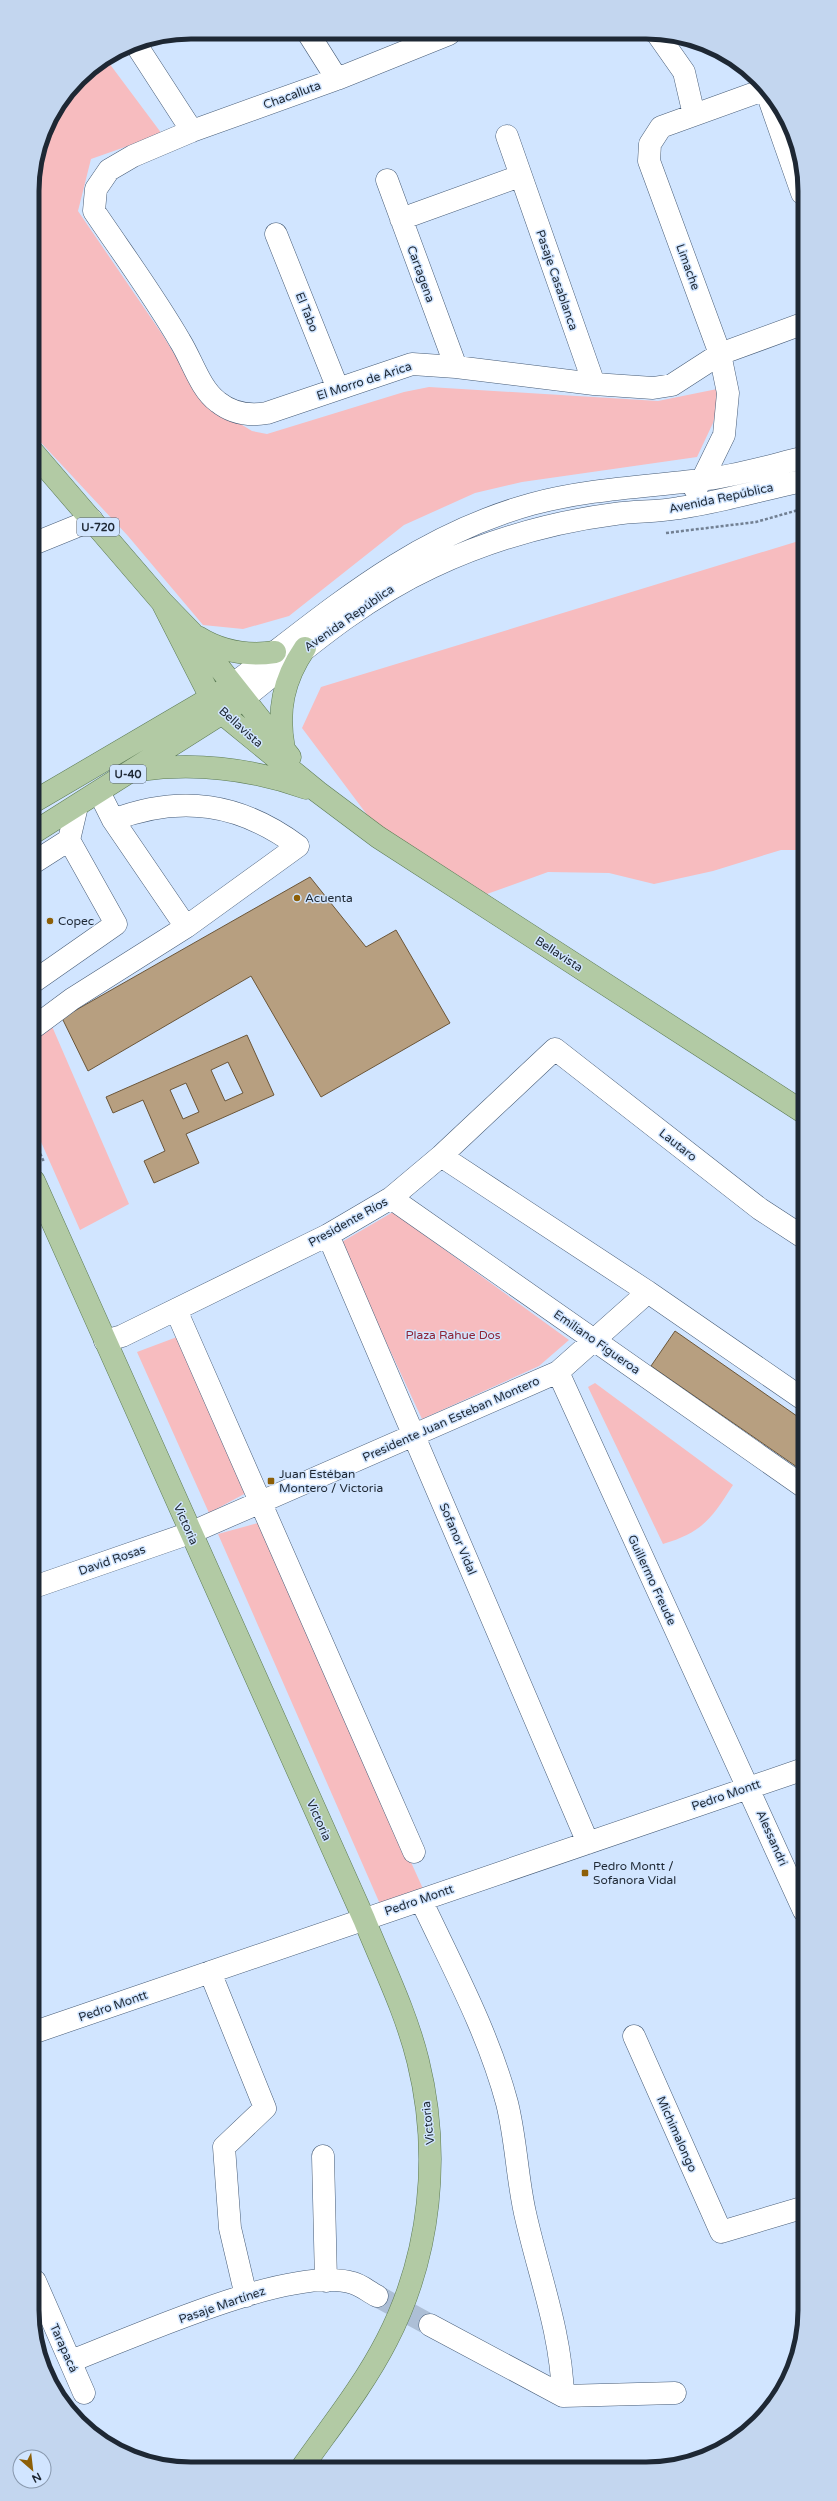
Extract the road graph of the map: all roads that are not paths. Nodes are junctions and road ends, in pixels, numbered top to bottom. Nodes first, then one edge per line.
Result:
1 (312, 39) edge
2 (437, 39) edge
3 (661, 40) edge
4 (139, 49) edge
5 (337, 79) junction
6 (760, 91) edge
7 (772, 106) edge
8 (694, 115) junction
9 (192, 131) junction
10 (507, 136) dead end
11 (133, 156) joint
12 (520, 176) junction
13 (387, 180) dead end
14 (798, 181) edge
15 (401, 219) junction
16 (276, 234) dead end
17 (798, 325) edge
18 (720, 354) junction
19 (456, 367) junction
20 (594, 384) junction
21 (338, 389) junction
22 (39, 459) edge
23 (798, 459) edge
24 (702, 480) junction
25 (798, 482) edge
26 (679, 508) junction
27 (92, 520) junction
28 (39, 542) edge
29 (162, 602) junction
30 (192, 633) junction
31 (305, 648) junction
32 (275, 652) junction
33 (238, 692) junction
34 (217, 706) junction
35 (284, 749) junction
36 (134, 770) junction
37 (100, 792) junction
38 (318, 792) junction
39 (39, 799) edge
40 (77, 806) junction
41 (112, 820) junction
42 (39, 829) edge
43 (69, 840) junction
44 (39, 859) edge
45 (186, 927) junction
46 (39, 978) edge
47 (39, 1024) edge
48 (555, 1049) joint
49 (798, 1109) edge
50 (441, 1156) junction
51 (39, 1192) edge
52 (391, 1198) junction
53 (798, 1234) edge
54 (328, 1235) junction
55 (648, 1292) junction
56 (176, 1310) junction
57 (595, 1340) junction
58 (105, 1342) junction
59 (558, 1372) junction
60 (798, 1395) edge
61 (414, 1435) junction
62 (798, 1483) edge
63 (262, 1502) junction
64 (190, 1533) junction
65 (39, 1585) edge
66 (798, 1771) edge
67 (749, 1788) junction
68 (588, 1843) junction
69 (414, 1852) dead end
70 (798, 1898) edge
71 (421, 1900) junction
72 (364, 1919) junction
73 (210, 1972) junction
74 (39, 2031) edge
75 (634, 2036) dead end
76 (323, 2156) dead end
77 (798, 2209) edge
78 (326, 2281) junction
79 (39, 2291) edge
80 (246, 2296) junction
81 (377, 2296) tunnel mouth
82 (430, 2324) tunnel mouth
83 (71, 2361) junction
84 (84, 2393) dead end
85 (675, 2393) dead end
86 (563, 2396) junction
87 (306, 2462) edge

1 - 5 street
2 - 5 street, Chacalluta
3 - 8 street
4 - 9 street
5 - 9 street, Chacalluta
6 - 8 street, Limache
7 - 14 street
8 - 18 street, Limache
9 - 11 street, Chacalluta
10 - 12 street, Pasaje Casablanca
11 - 21 street, El Morro de Arica
12 - 15 street
12 - 20 street, Pasaje Casablanca
13 - 15 street, Cartagena
15 - 19 street, Cartagena
16 - 21 street, El Tabo
17 - 18 street, El Morro de Arica
18 - 20 street, El Morro de Arica
18 - 24 street, Limache
19 - 20 street, El Morro de Arica
19 - 21 street, El Morro de Arica
22 - 27 main road, Bellavista / U-720
23 - 24 street, Avenida República
24 - 26 street, Limache
24 - 32 street, Avenida República
25 - 26 street, Avenida República
26 - 31 street, Avenida República
27 - 28 street
27 - 29 main road, Bellavista / U-720
29 - 30 main road, Bellavista / U-720
29 - 34 main road, Bellavista
30 - 32 main road
30 - 33 main road, Bellavista
31 - 33 street, Avenida República
31 - 35 main road
32 - 33 street, Avenida República
33 - 34 main road, Avenida República
33 - 35 main road, Bellavista
34 - 36 main road, Avenida República / U-40
34 - 38 main road, Bellavista
34 - 39 main road, Avenida República / U-40
35 - 38 main road, Bellavista
36 - 37 main road, Avenida República / U-40
36 - 38 main road
37 - 40 main road, Avenida República / U-40
37 - 41 street
38 - 49 main road, Bellavista
40 - 42 main road, Avenida República / U-40
40 - 43 street
41 - 45 street
41 - 45 street
43 - 44 street
43 - 46 street
45 - 47 street
48 - 50 street, Presidente Ríos
48 - 53 street, Lautaro
50 - 52 street, Presidente Ríos
50 - 55 street
51 - 58 main road, Victoria
52 - 54 street, Presidente Ríos
52 - 57 street, Emiliano Figueroa
54 - 56 street, Presidente Ríos
54 - 61 street, Sofanor Vidal
55 - 57 street, Presidente Juan Esteban Montero
55 - 60 street
56 - 58 street, Presidente Ríos
56 - 63 street
57 - 59 street, Presidente Juan Esteban Montero
57 - 62 street, Emiliano Figueroa
58 - 64 main road, Victoria
59 - 61 street, Presidente Juan Esteban Montero
59 - 67 street, Guillermo Freude
61 - 63 street, Presidente Juan Esteban Montero
61 - 68 street, Sofanor Vidal
63 - 64 street, Presidente Juan Esteban Montero
63 - 69 street
64 - 65 street, David Rosas
64 - 72 main road, Victoria
66 - 67 street, Pedro Montt
67 - 68 street, Pedro Montt
67 - 70 street, Alessandri
68 - 71 street, Pedro Montt
71 - 72 street, Pedro Montt
71 - 86 street
72 - 73 street, Pedro Montt
72 - 87 main road, Victoria
73 - 74 street, Pedro Montt
73 - 80 street
75 - 77 street, Michimalongo
76 - 78 street
78 - 80 street, Pasaje Martínez
78 - 81 street, Pasaje Martínez
79 - 83 street, Tarapacá
80 - 83 street, Pasaje Martínez
82 - 86 street
83 - 84 street, Tarapacá
85 - 86 street

